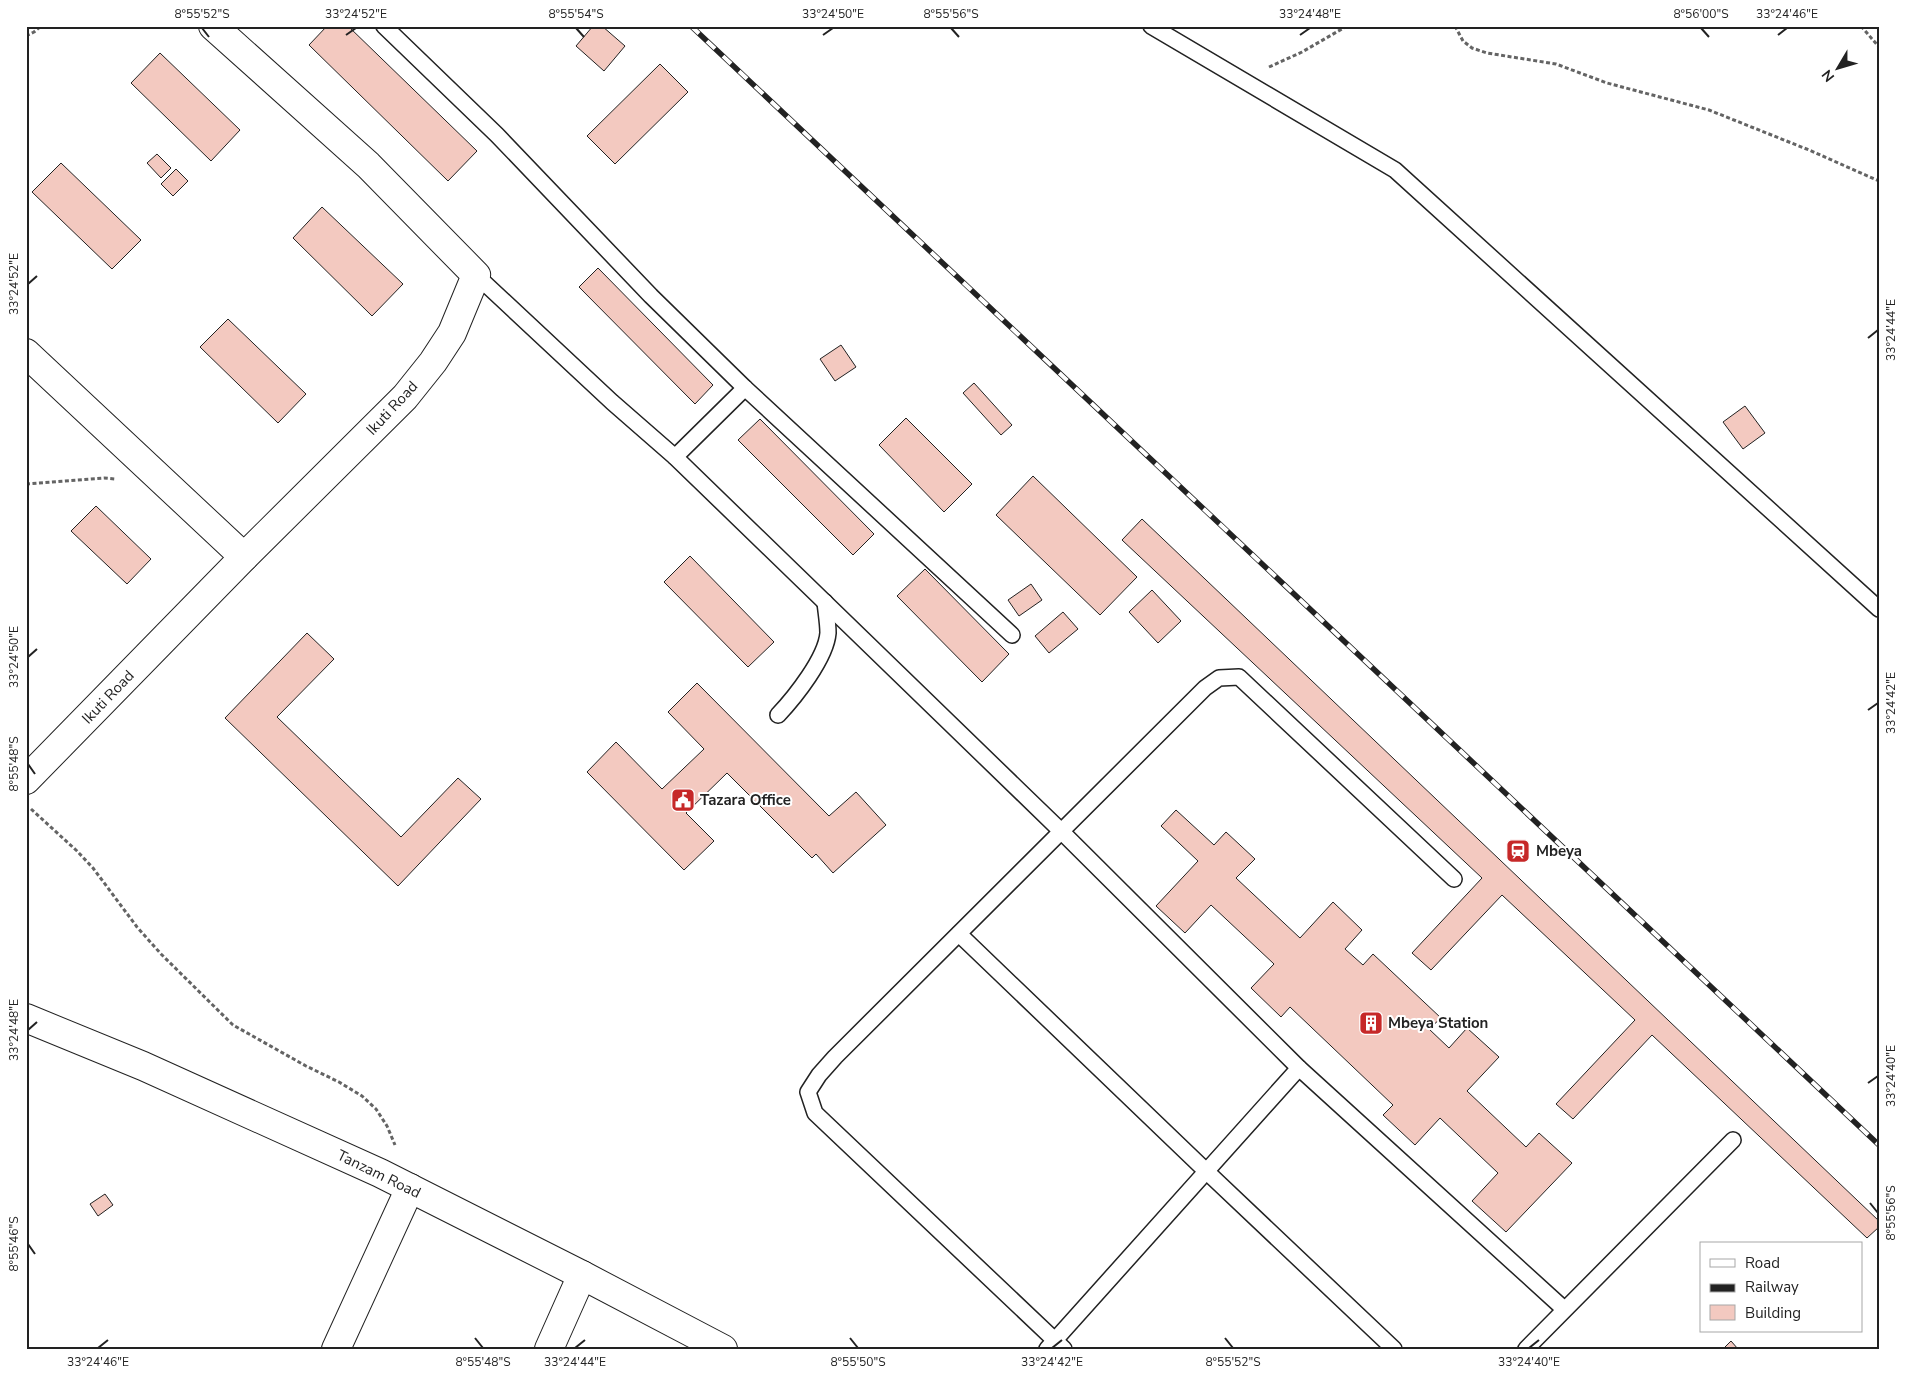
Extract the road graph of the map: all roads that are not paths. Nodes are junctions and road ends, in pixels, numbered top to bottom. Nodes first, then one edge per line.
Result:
1 (213, 26) edge
2 (384, 26) edge
3 (1151, 26) edge
4 (476, 275) junction
5 (26, 353) edge
6 (745, 388) junction
7 (675, 457) junction
8 (244, 557) junction
9 (825, 602) junction
10 (1879, 609) edge
11 (1012, 635) dead end
12 (778, 715) dead end
13 (26, 780) edge
14 (1062, 832) junction
15 (1454, 879) dead end
16 (959, 934) junction
17 (26, 1018) edge
18 (1299, 1068) junction
19 (1733, 1140) dead end
20 (1206, 1171) junction
21 (406, 1186) junction
22 (582, 1274) junction
23 (1564, 1309) junction
24 (1055, 1346) edge
25 (336, 1349) edge
26 (549, 1349) edge
27 (723, 1349) edge
28 (1394, 1349) edge
29 (1526, 1349) edge

1 - 4 main road
2 - 6 lane
3 - 10 lane
4 - 7 lane
4 - 8 main road, Ikuti Road
5 - 8 main road
6 - 7 lane
6 - 11 lane
7 - 9 lane
8 - 13 main road, Ikuti Road
9 - 12 lane
9 - 14 lane
14 - 15 lane
14 - 16 lane
14 - 18 lane
16 - 20 lane
16 - 24 lane
17 - 21 main road, Tanzam Road
18 - 20 lane
18 - 23 lane
19 - 23 lane
20 - 24 lane
20 - 28 lane
21 - 22 main road, Tanzam Road
21 - 25 main road
22 - 26 main road
22 - 27 main road, Tanzam Road
23 - 29 lane

